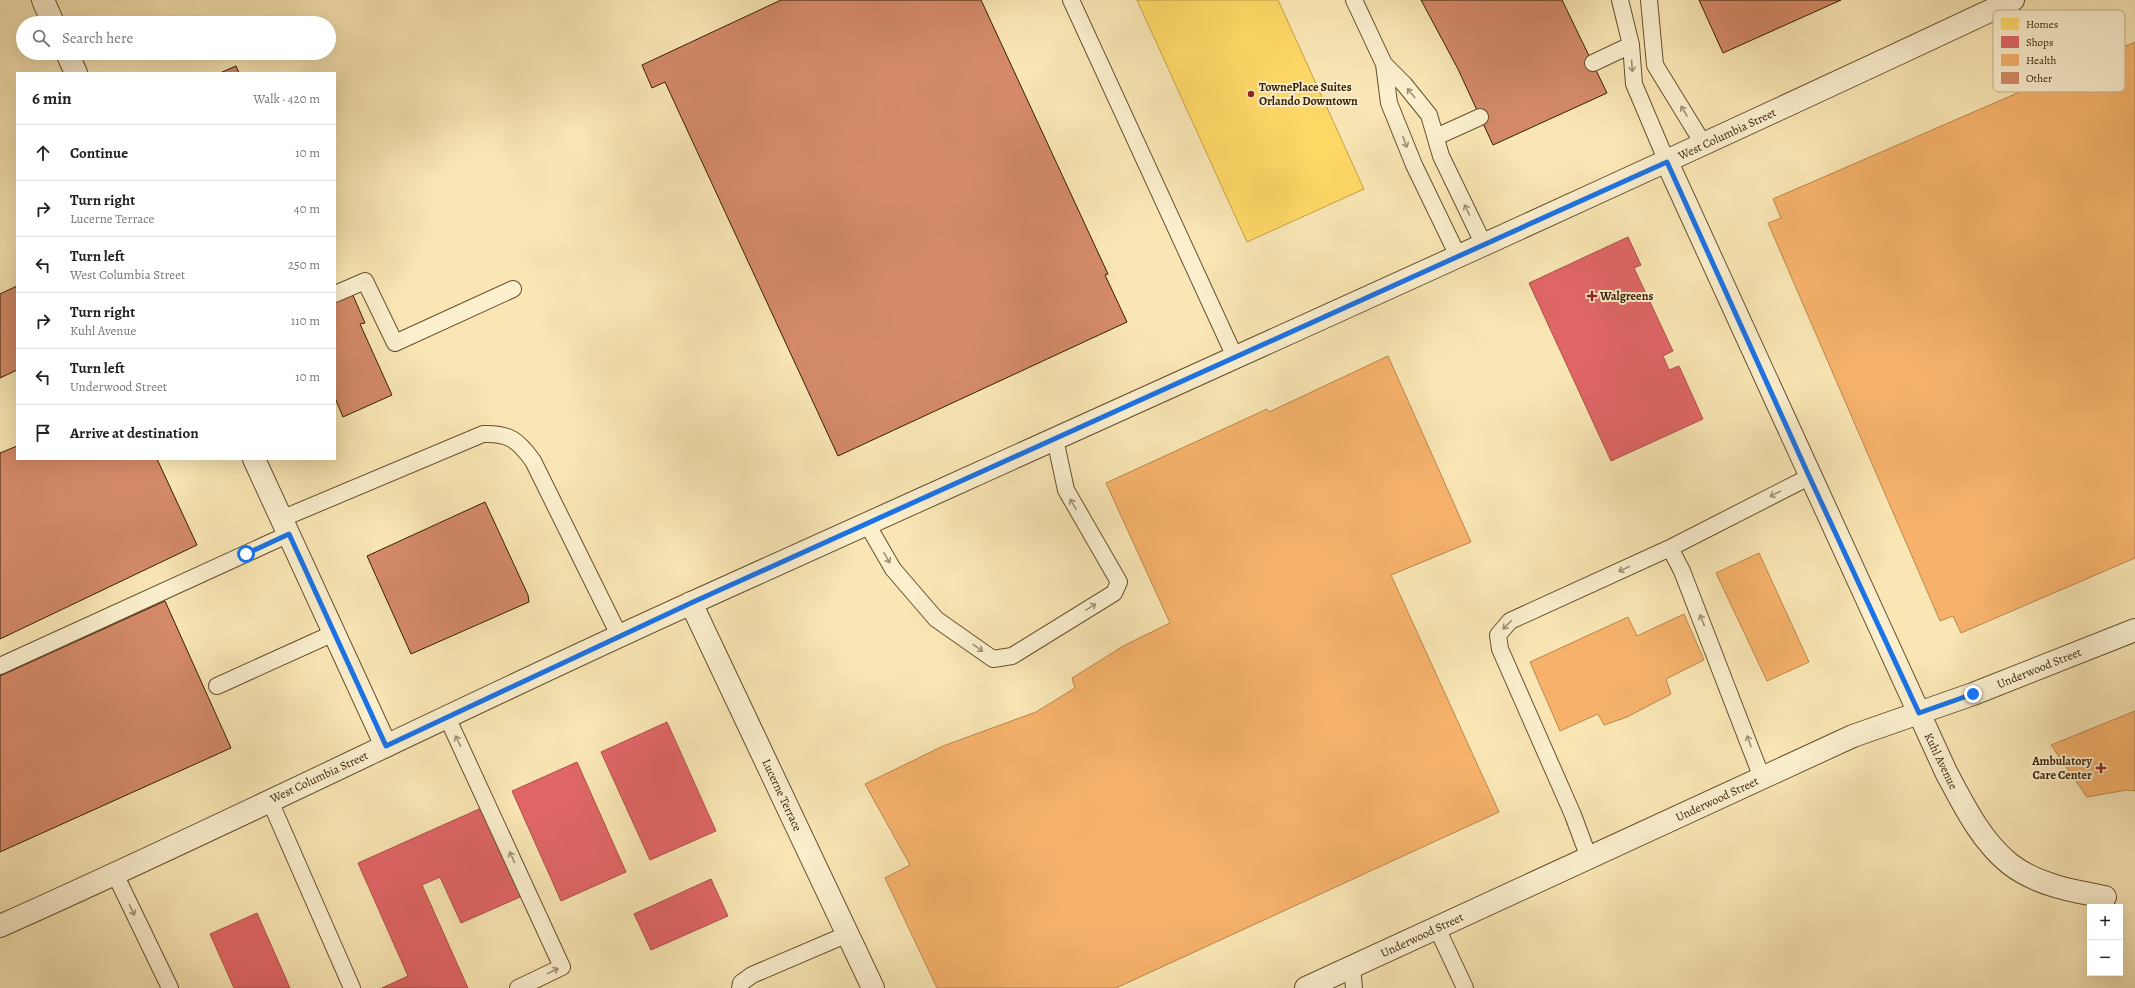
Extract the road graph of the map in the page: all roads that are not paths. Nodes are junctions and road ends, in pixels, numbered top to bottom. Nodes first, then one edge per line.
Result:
1 (42, 0) edge
2 (1071, 0) edge
3 (1354, 0) edge
4 (1620, 0) edge
5 (1649, 0) edge
6 (2012, 0) edge
7 (50, 16) edge
8 (1631, 45) junction
9 (70, 60) edge
10 (1593, 63) dead end
11 (1384, 64) junction
12 (76, 72) edge
13 (1480, 117) dead end
14 (1436, 137) junction
15 (1704, 145) junction
16 (1667, 162) junction
17 (1484, 244) junction
18 (1458, 256) junction
19 (513, 289) dead end
20 (336, 294) edge
21 (1235, 357) junction
22 (1055, 439) junction
23 (254, 460) edge
24 (1809, 476) junction
25 (867, 524) junction
26 (285, 526) junction
27 (1670, 548) junction
28 (691, 603) junction
29 (2135, 630) edge
30 (334, 633) junction
31 (620, 637) junction
32 (0, 666) edge
33 (216, 686) dead end
34 (1919, 713) junction
35 (447, 717) junction
36 (386, 746) junction
37 (1762, 778) junction
38 (270, 801) junction
39 (1589, 858) junction
40 (115, 874) junction
41 (2105, 897) dead end
42 (0, 926) edge
43 (1437, 928) junction
44 (848, 934) junction
45 (1353, 977) edge
46 (170, 988) edge
47 (352, 988) edge
48 (518, 988) edge
49 (740, 988) edge
50 (872, 988) edge
51 (1306, 988) edge
52 (1465, 988) edge

1 - 7 street
2 - 21 lane
3 - 11 lane
4 - 8 lane
15 -> 5 lane
6 - 15 street, West Columbia Street
8 - 10 lane
8 -> 16 lane
9 - 12 street
14 -> 11 lane
11 -> 18 lane
13 - 14 lane
17 -> 14 lane
15 - 16 street, West Columbia Street
16 - 17 street, West Columbia Street
16 - 24 street, Kuhl Avenue
17 - 18 street, West Columbia Street
18 - 21 street, West Columbia Street
19 - 20 lane
21 - 22 street, West Columbia Street
22 - 25 street, West Columbia Street
25 -> 22 lane
23 - 26 street
24 -> 27 lane
24 - 34 street, Kuhl Avenue
25 - 28 street, West Columbia Street
26 - 30 street
26 - 31 lane
26 - 32 lane
37 -> 27 lane
27 -> 39 lane
28 - 31 street, West Columbia Street
28 - 44 street, Lucerne Terrace
29 - 34 street, Underwood Street
30 - 33 lane
30 - 36 street
31 - 35 street, West Columbia Street
34 - 37 street, Underwood Street
34 - 41 street, Kuhl Avenue
35 - 36 street, West Columbia Street
48 -> 35 lane
36 - 38 street, West Columbia Street
37 - 39 street, Underwood Street
38 - 40 street, West Columbia Street
38 - 47 lane
39 - 43 street, Underwood Street
40 - 42 street, West Columbia Street
40 -> 46 lane
43 - 45 street, Underwood Street
43 - 52 lane
44 - 49 lane
44 - 50 street, Lucerne Terrace
45 - 51 street, Underwood Street

